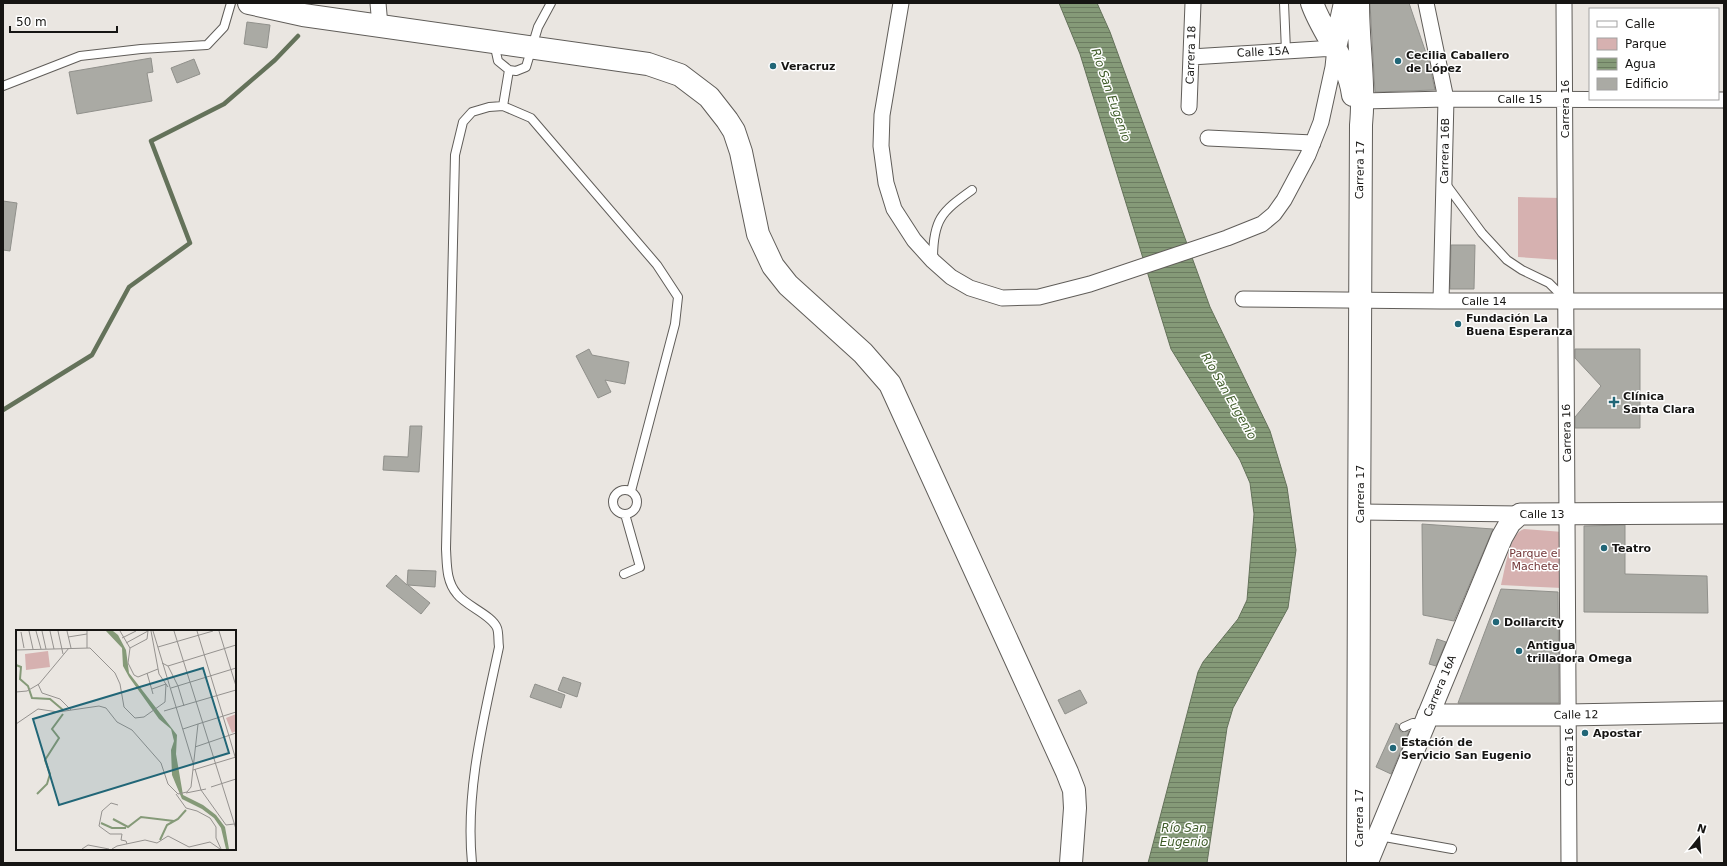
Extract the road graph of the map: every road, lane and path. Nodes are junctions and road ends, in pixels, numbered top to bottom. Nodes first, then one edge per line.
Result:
1 (231, 3) edge
2 (249, 3) edge
3 (378, 3) edge
4 (551, 3) edge
5 (901, 3) edge
6 (1193, 3) edge
7 (1284, 3) edge
8 (1312, 3) edge
9 (1345, 3) edge
10 (1358, 3) edge
11 (1426, 3) edge
12 (1564, 3) edge
13 (380, 26) junction
14 (494, 42) junction
15 (532, 47) junction
16 (1335, 48) junction
17 (1286, 51) junction
18 (1191, 56) junction
19 (509, 70) junction
20 (3, 86) edge
21 (1446, 99) junction
22 (1565, 99) junction
23 (1589, 99) edge
24 (1363, 101) junction
25 (503, 106) junction
26 (1189, 107) dead end
27 (1361, 125) junction
28 (1208, 138) dead end
29 (1313, 143) junction
30 (1444, 182) junction
31 (972, 190) dead end
32 (933, 261) junction
33 (1243, 298) dead end
34 (1359, 300) junction
35 (1724, 300) edge
36 (1441, 301) junction
37 (1566, 301) junction
38 (631, 491) junction
39 (1360, 512) junction
40 (1724, 513) edge
41 (625, 514) junction
42 (1520, 514) junction
43 (1568, 514) junction
44 (624, 574) dead end
45 (1724, 712) edge
46 (1568, 715) junction
47 (1419, 722) junction
48 (1378, 836) junction
49 (1452, 849) dead end
50 (472, 863) edge
51 (1071, 863) edge
52 (1358, 863) edge
53 (1367, 863) edge
54 (1569, 863) edge

1 - 20 lane
2 - 13 main road
3 - 13 street
4 - 15 lane
5 - 32 street
6 - 18 street, Carrera 18
7 - 17 lane
8 - 16 main road, Carrera 17
9 - 16 main road
10 - 24 main road, Carrera 17
11 - 21 street, Carrera 16B
12 - 22 street, Carrera 16
13 - 14 main road
14 - 15 main road
14 - 19 lane
15 - 19 lane
15 - 51 main road
16 - 17 street, Calle 15A
16 - 27 main road, Carrera 17
16 - 29 street
17 - 18 street, Calle 15A
18 - 26 street, Carrera 18
19 - 25 lane
21 - 22 street, Calle 15
21 - 24 street, Calle 15
21 - 30 street, Carrera 16B
22 - 23 street, Calle 15
22 - 37 street, Carrera 16
24 - 27 main road, Carrera 17
25 - 38 lane
25 - 50 lane
27 - 34 main road, Carrera 17
28 - 29 street
29 - 32 street
30 - 36 street, Carrera 16B
30 - 37 lane
31 - 32 lane
33 - 34 street, Calle 14
34 - 36 street, Calle 14
34 - 39 main road, Carrera 17
35 - 37 street, Calle 14
36 - 37 street, Calle 14
37 - 43 street, Carrera 16
38 - 41 lane
38 - 41 lane
39 - 42 street, Calle 13
39 - 52 main road, Carrera 17
40 - 43 main road, Calle 13
41 - 44 lane
42 - 43 main road, Calle 13
42 - 47 main road, Carrera 16A
43 - 46 street, Carrera 16
45 - 46 main road, Calle 12
46 - 47 main road, Calle 12
46 - 54 street, Carrera 16
47 - 48 main road, Carrera 16A
48 - 49 lane
48 - 53 main road, Carrera 16A

